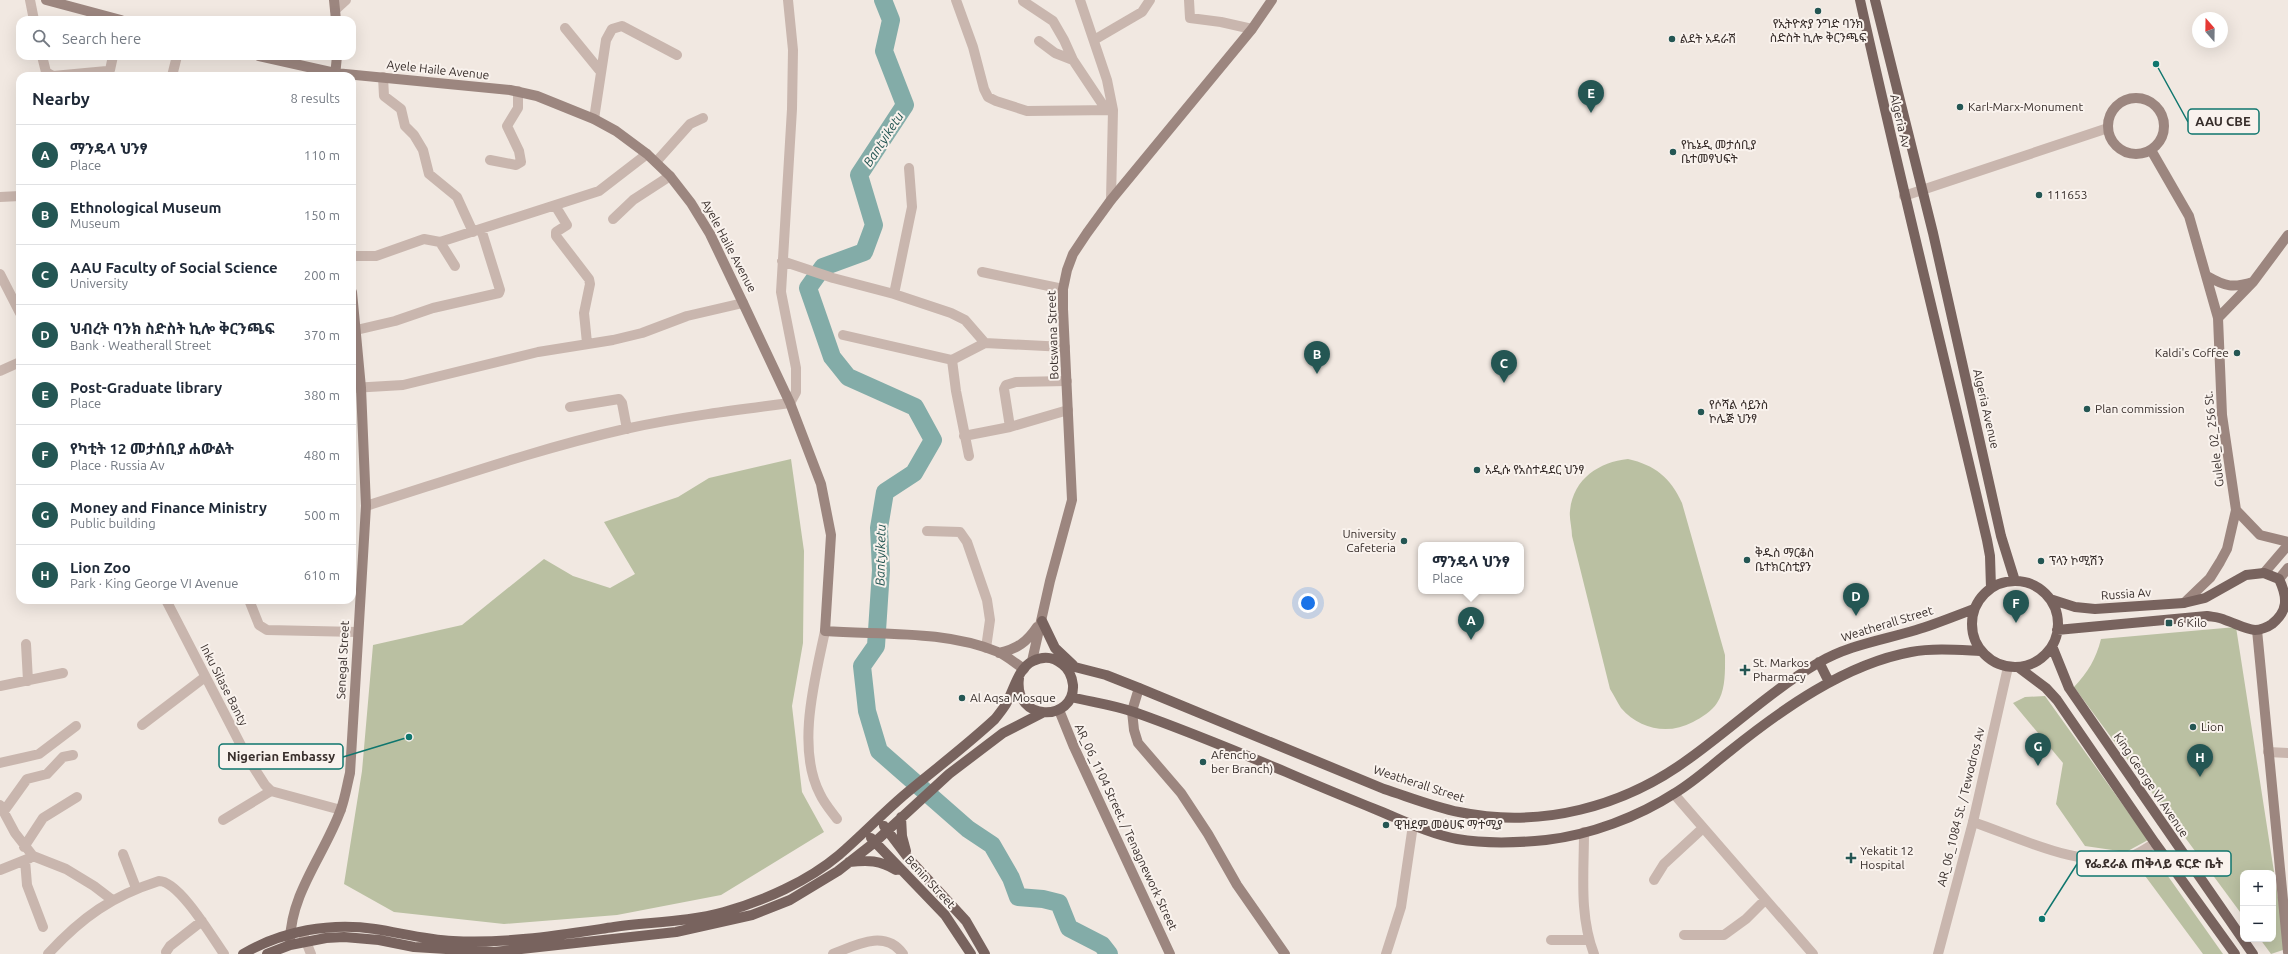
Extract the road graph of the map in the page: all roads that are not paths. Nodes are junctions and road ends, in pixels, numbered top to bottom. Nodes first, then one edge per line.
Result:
1 (30, 0) edge
2 (46, 0) edge
3 (346, 0) edge
4 (788, 0) edge
5 (956, 0) edge
6 (1080, 0) edge
7 (1150, 0) edge
8 (1189, 0) edge
9 (1272, 0) edge
10 (1860, 0) edge
11 (1875, 0) edge
12 (1023, 1) dead end
13 (335, 10) edge
14 (33, 16) edge
15 (104, 16) edge
16 (565, 28) dead end
17 (1252, 29) junction
18 (1094, 40) junction
19 (1040, 42) dead end
20 (677, 55) dead end
21 (43, 60) edge
22 (112, 60) edge
23 (176, 60) edge
24 (276, 60) edge
25 (337, 60) edge
26 (1072, 60) junction
27 (46, 72) edge
28 (96, 72) edge
29 (173, 72) edge
30 (327, 72) edge
31 (335, 72) edge
32 (601, 72) junction
33 (356, 75) edge
34 (383, 77) junction
35 (518, 91) junction
36 (1109, 109) junction
37 (703, 118) dead end
38 (594, 119) junction
39 (2108, 128) junction
40 (2151, 150) junction
41 (647, 154) junction
42 (490, 160) dead end
43 (656, 162) junction
44 (910, 168) dead end
45 (670, 176) junction
46 (1923, 190) junction
47 (16, 196) edge
48 (1904, 196) junction
49 (0, 197) edge
50 (1111, 200) junction
51 (556, 207) junction
52 (613, 219) dead end
53 (477, 231) junction
54 (2288, 235) edge
55 (1935, 241) joint
56 (440, 242) junction
57 (356, 256) edge
58 (782, 261) junction
59 (455, 266) dead end
60 (982, 272) dead end
61 (0, 274) edge
62 (2207, 276) junction
63 (2253, 282) junction
64 (1063, 289) junction
65 (894, 294) junction
66 (743, 303) junction
67 (16, 305) edge
68 (2218, 318) junction
69 (356, 331) edge
70 (843, 335) dead end
71 (587, 343) junction
72 (985, 344) junction
73 (1065, 347) junction
74 (952, 360) junction
75 (16, 364) edge
76 (356, 369) edge
77 (0, 371) edge
78 (1067, 380) junction
79 (357, 388) edge
80 (790, 403) junction
81 (570, 407) dead end
82 (1068, 410) junction
83 (1010, 427) junction
84 (626, 429) junction
85 (964, 436) junction
86 (969, 456) dead end
87 (1985, 460) junction
88 (1969, 465) junction
89 (366, 506) junction
90 (2236, 510) junction
91 (927, 531) dead end
92 (2288, 544) edge
93 (2288, 568) edge
94 (2264, 573) junction
95 (2279, 579) junction
96 (2015, 581) junction
97 (1991, 588) junction
98 (2287, 592) edge
99 (2050, 599) junction
100 (2184, 603) junction
101 (168, 604) edge
102 (251, 604) edge
103 (1974, 609) junction
104 (2286, 615) edge
105 (1042, 621) junction
106 (2058, 630) junction
107 (2257, 630) junction
108 (825, 631) junction
109 (358, 632) junction
110 (26, 644) dead end
111 (2052, 646) junction
112 (986, 648) junction
113 (1980, 651) junction
114 (999, 653) junction
115 (1032, 662) junction
116 (1819, 662) junction
117 (1063, 664) junction
118 (2013, 667) junction
119 (1076, 668) junction
120 (63, 673) dead end
121 (1021, 673) junction
122 (205, 677) junction
123 (28, 681) junction
124 (1829, 682) junction
125 (0, 686) edge
126 (1139, 688) junction
127 (1071, 697) junction
128 (1059, 710) junction
129 (1132, 711) junction
130 (1042, 713) junction
131 (142, 725) dead end
132 (76, 726) dead end
133 (2268, 752) junction
134 (2288, 753) edge
135 (73, 755) dead end
136 (0, 763) edge
137 (272, 791) junction
138 (1674, 794) junction
139 (77, 797) dead end
140 (2, 808) edge
141 (341, 810) junction
142 (901, 817) junction
143 (837, 819) dead end
144 (223, 820) dead end
145 (879, 820) junction
146 (1973, 822) junction
147 (1413, 825) junction
148 (1703, 828) junction
149 (887, 830) junction
150 (865, 832) junction
151 (1584, 832) junction
152 (875, 842) junction
153 (2155, 843) junction
154 (24, 847) junction
155 (124, 854) dead end
156 (29, 858) junction
157 (909, 859) junction
158 (849, 862) junction
159 (2190, 865) junction
160 (0, 870) edge
161 (907, 876) junction
162 (2179, 876) junction
163 (1654, 880) dead end
164 (136, 888) junction
165 (111, 900) junction
166 (1765, 900) junction
167 (202, 921) junction
168 (43, 927) dead end
169 (303, 932) junction
170 (290, 935) junction
171 (1684, 935) dead end
172 (1551, 940) dead end
173 (1589, 940) junction
174 (306, 942) junction
175 (290, 945) junction
176 (494, 947) junction
177 (166, 952) dead end
178 (2288, 952) edge
179 (48, 954) edge
180 (224, 954) edge
181 (243, 954) edge
182 (267, 954) edge
183 (311, 954) edge
184 (833, 954) edge
185 (902, 954) edge
186 (972, 954) edge
187 (985, 954) edge
188 (1170, 954) edge
189 (1285, 954) edge
190 (1386, 954) edge
191 (1594, 954) edge
192 (1813, 954) edge
193 (1938, 954) edge
194 (2236, 954) edge
195 (2253, 954) edge

1 - 14 street
2 - 15 main road
3 - 13 street
4 - 58 street
5 - 36 street
6 - 18 street
7 - 18 street
8 - 17 street
9 - 17 main road, Botswana Street
10 - 48 main road, Algeria Av
11 - 46 main road, Algeria Av
12 - 26 street
16 - 32 street
17 - 50 main road, Botswana Street
18 - 36 street
19 - 26 street
20 - 32 street
21 - 27 street
22 - 28 street
23 - 29 street
24 - 30 main road, Ayele Haile Avenue
25 - 31 main road
26 - 36 street
32 - 38 street
33 - 34 main road, Ayele Haile Avenue
34 - 35 main road, Ayele Haile Avenue
34 - 53 street
35 - 38 main road, Ayele Haile Avenue
35 - 42 street
36 - 50 street
37 - 43 street
38 - 41 main road, Ayele Haile Avenue
39 - 40 main road
39 - 40 main road
39 - 46 street
40 - 62 main road, Gulele_02_256 St.
41 - 43 main road, Ayele Haile Avenue
41 - 51 street
43 - 45 main road, Ayele Haile Avenue
44 - 65 street
45 - 52 street
45 - 66 main road, Ayele Haile Avenue
46 - 48 street
46 - 55 main road, Algeria Av
47 - 49 street
48 - 88 main road, Algeria Av
50 - 64 main road, Botswana Street
51 - 53 street
51 - 71 street
53 - 56 street
53 - 69 street
54 - 63 main road
55 - 87 main road, Algeria Avenue
56 - 57 street
56 - 59 street
58 - 65 street
58 - 80 street
60 - 64 street
61 - 67 street
62 - 63 main road
62 - 68 main road, Gulele_02_256 St.
63 - 68 main road
64 - 73 main road, Botswana Street
65 - 72 street
66 - 71 street
66 - 80 main road, Ayele Haile Avenue
68 - 90 main road, Gulele_02_256 St.
70 - 74 street
71 - 79 street
72 - 73 street
72 - 74 street
73 - 78 main road, Botswana Street
74 - 85 street
75 - 77 street
76 - 79 main road, Senegal Street
78 - 82 main road, Botswana Street
78 - 83 street
79 - 89 main road, Senegal Street
80 - 84 street
80 - 108 main road, Ayele Haile Avenue
81 - 84 street
82 - 83 street
82 - 105 main road, Botswana Street
83 - 85 street
84 - 89 street
85 - 86 street
87 - 88 main road
87 - 96 main road, Algeria Avenue
88 - 97 main road
89 - 109 main road, Senegal Street
90 - 92 main road
90 - 100 main road, Gulele_02_256 St.
91 - 112 street
92 - 94 main road
93 - 95 main road
94 - 95 main road
94 - 100 main road, Russia Av
95 - 98 main road
96 - 97 main road
96 - 99 main road
97 - 103 main road
98 - 104 main road
99 - 100 main road, Russia Av
99 - 106 main road
101 - 122 street, Inku Silase Banty
102 - 109 street
103 - 113 main road
103 - 116 main road, Weatherall Street
104 - 107 main road
105 - 114 main road
105 - 115 main road, Botswana Street
105 - 119 main road
106 - 107 main road
106 - 111 main road
107 - 133 main road
108 - 112 main road
108 - 143 street
109 - 141 main road, Senegal Street
110 - 123 street
111 - 118 main road
111 - 159 main road, King George VI Avenue
112 - 114 main road
113 - 118 main road
113 - 124 main road
114 - 121 main road
115 - 117 main road
115 - 121 main road
116 - 124 main road
116 - 126 main road, Weatherall Street
117 - 119 main road, Weatherall Street
117 - 127 main road
118 - 146 street, AR_06_1084 St. / Tewodros Av
118 - 153 main road
119 - 126 main road, Weatherall Street
120 - 123 street
121 - 130 main road
121 - 145 main road
122 - 131 street
122 - 137 street, Inku Silase Banty
123 - 125 street
124 - 138 main road
126 - 129 main road
127 - 128 main road
127 - 129 main road
128 - 130 main road
128 - 188 main road, AR_06_1104 Street. / Tenagnework Street
129 - 147 main road
129 - 189 main road
130 - 142 main road
132 - 136 street
133 - 134 street
133 - 178 main road
135 - 140 street
137 - 141 street
137 - 144 street
138 - 148 street
138 - 151 main road
139 - 154 street
140 - 154 street
141 - 170 main road, Senegal Street
142 - 149 main road
142 - 157 main road
145 - 149 main road, Benin Street
145 - 150 main road
146 - 153 street
146 - 193 street, AR_06_1084 St. / Tewodros Av
147 - 151 main road
147 - 190 street
148 - 163 street
148 - 166 street
149 - 152 main road
149 - 157 main road, Benin Street
150 - 152 main road, Benin Street
150 - 176 main road
151 - 173 street
152 - 158 main road
152 - 161 main road, Benin Street
153 - 162 main road
154 - 156 street
155 - 164 street
156 - 160 street
156 - 165 street
156 - 168 street
157 - 187 main road, Benin Street
158 - 161 main road
158 - 176 main road
159 - 162 main road
159 - 195 main road, King George VI Avenue
161 - 186 main road, Benin Street
162 - 194 main road
164 - 165 street
164 - 167 street
165 - 179 street
166 - 171 street
166 - 192 street
167 - 177 street
167 - 180 street
169 - 170 main road
169 - 174 street
169 - 176 main road
170 - 175 main road, Senegal Street
170 - 181 main road
172 - 173 street
173 - 191 street
174 - 175 main road
174 - 176 main road
174 - 183 street
175 - 182 main road
184 - 185 street

